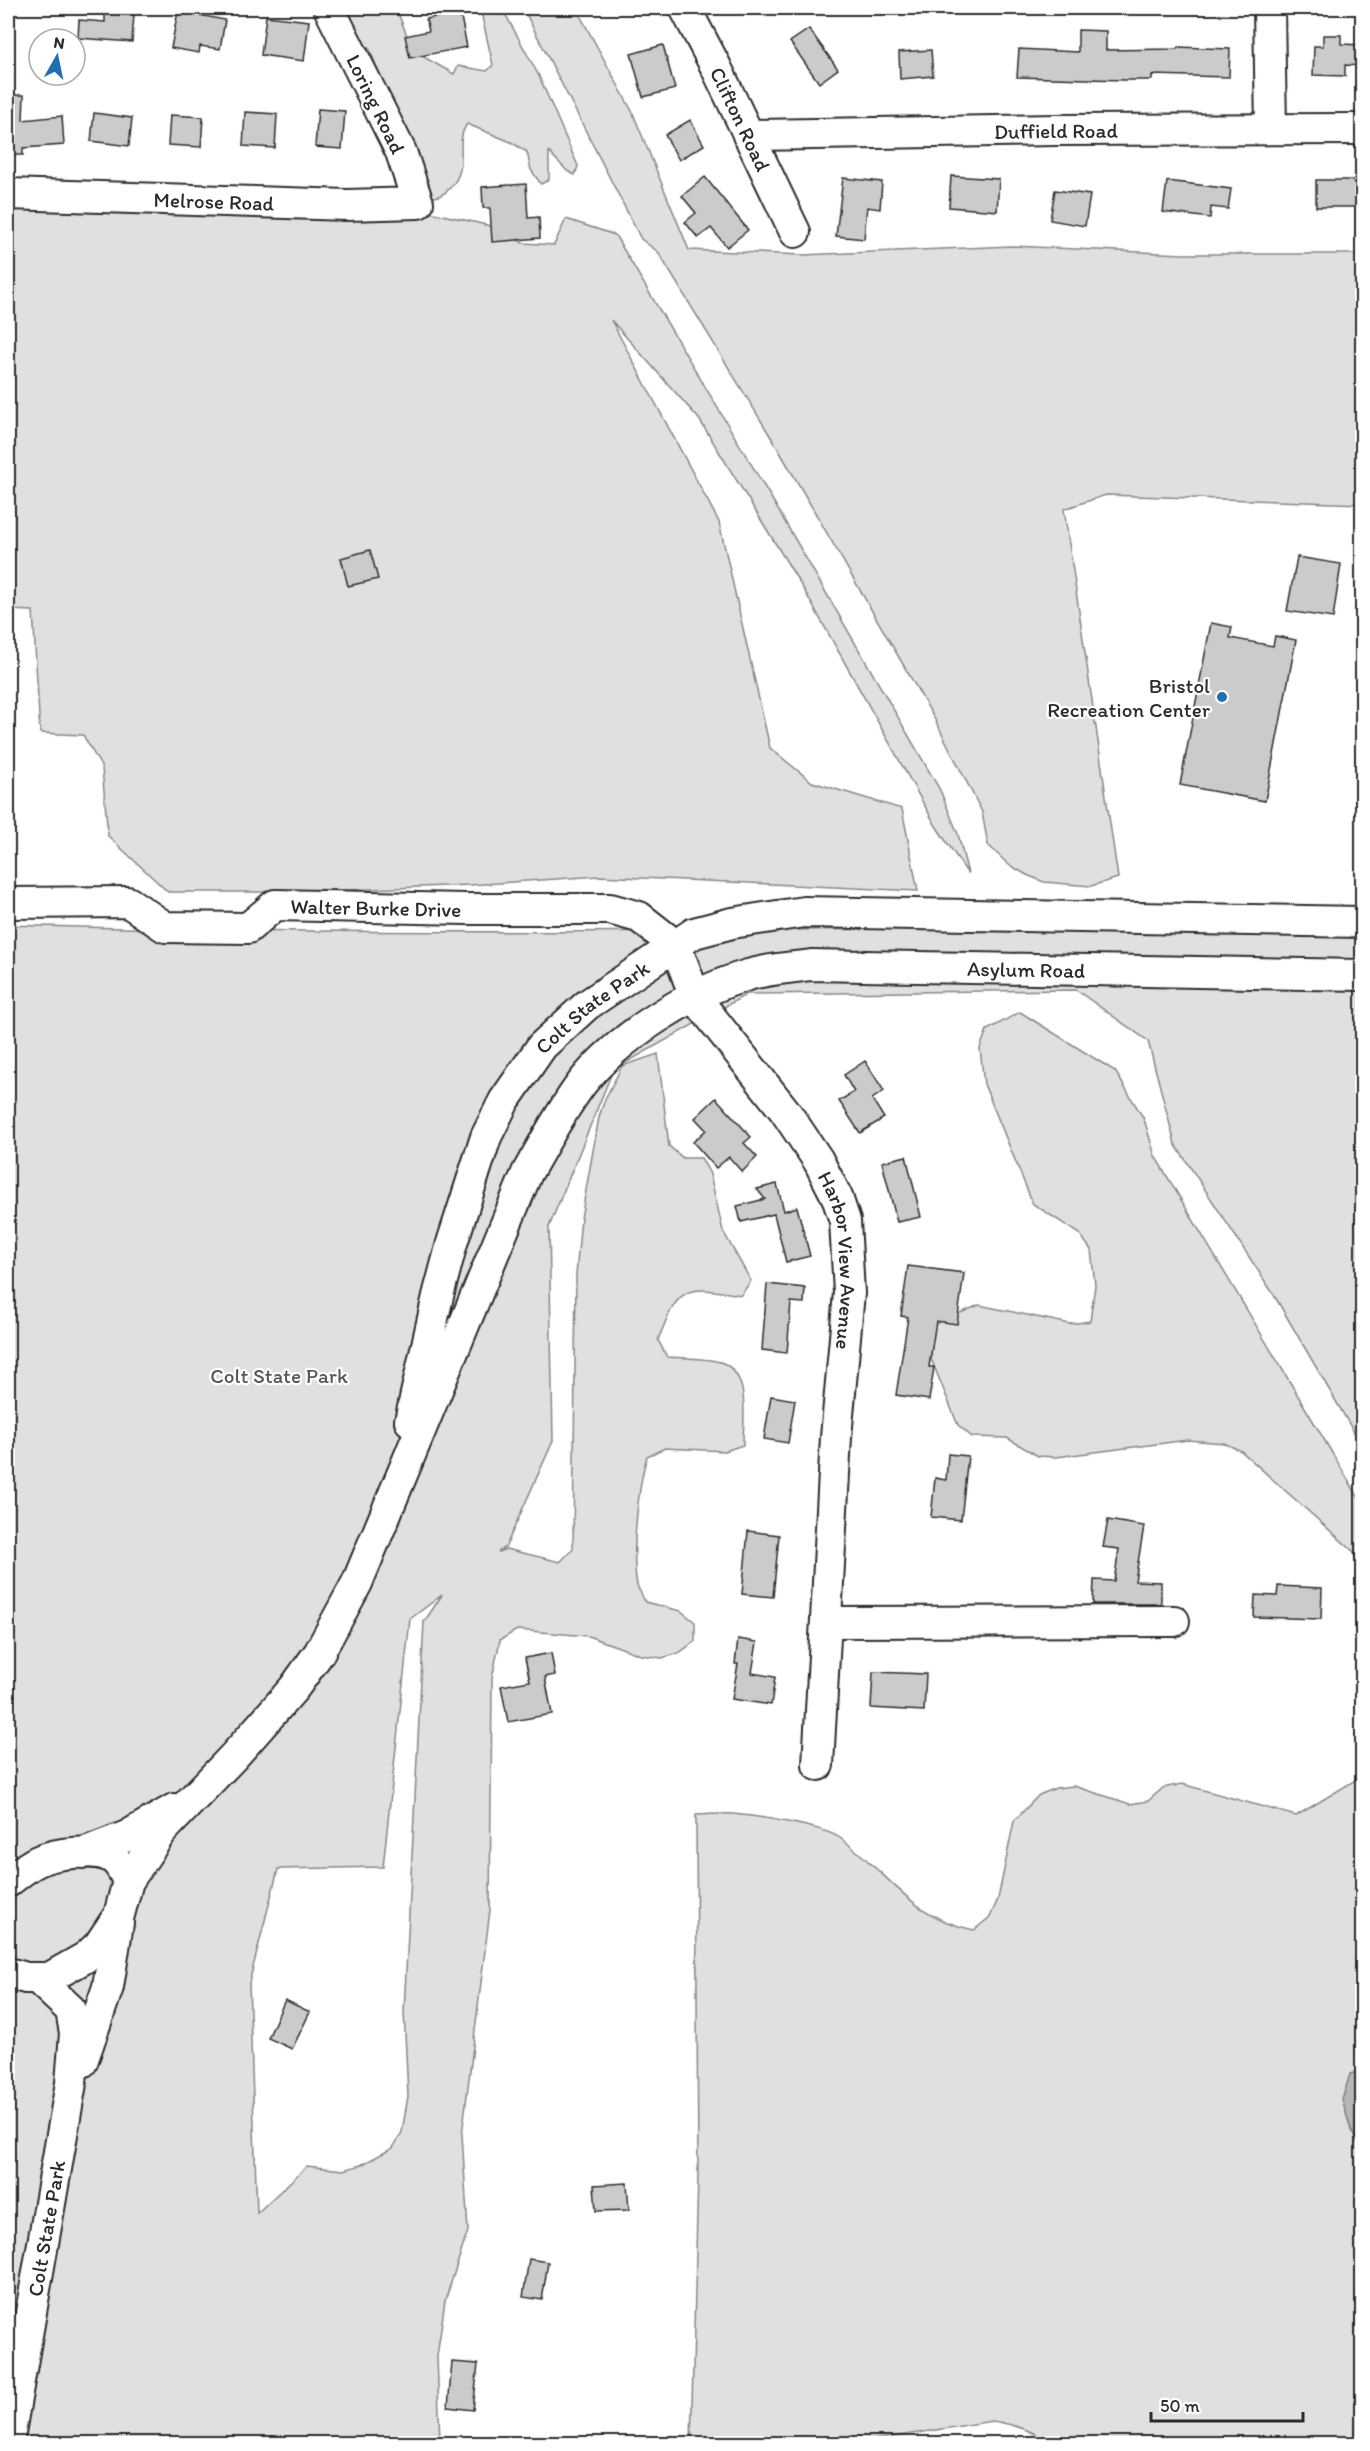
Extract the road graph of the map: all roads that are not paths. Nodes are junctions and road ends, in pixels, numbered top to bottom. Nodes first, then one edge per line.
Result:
1 (329, 8) edge
2 (685, 8) edge
3 (1269, 8) edge
4 (1272, 129) junction
5 (1362, 129) edge
6 (748, 135) junction
7 (8, 194) edge
8 (418, 203) joint
9 (795, 232) dead end
10 (8, 903) edge
11 (1362, 922) edge
12 (676, 946) junction
13 (1362, 975) edge
14 (695, 997) junction
15 (383, 1516) junction
16 (1174, 1621) dead end
17 (827, 1622) junction
18 (818, 1765) dead end
19 (190, 1801) junction
20 (83, 1853) junction
21 (128, 1881) junction
22 (8, 1882) edge
23 (119, 1915) junction
24 (8, 1973) edge
25 (38, 1978) junction
26 (71, 2083) junction
27 (8, 2444) edge

1 - 8 street, Loring Road
2 - 6 street, Clifton Road
3 - 4 street
4 - 5 street, Duffield Road
4 - 6 street, Duffield Road
6 - 9 street, Clifton Road
7 - 8 street, Melrose Road
10 - 12 street, Walter Burke Drive
11 - 12 street, Colt State Park
12 - 14 street, Harbor View Avenue
12 - 15 street, Colt State Park
13 - 14 street, Asylum Road
14 - 15 street, Colt State Park
14 - 17 street, Harbor View Avenue
15 - 19 street, Colt State Park
16 - 17 street
17 - 18 street, Harbor View Avenue
19 - 20 street, Colt State Park
19 - 21 street, Colt State Park
20 - 21 street, Colt State Park
20 - 22 street, Colt State Park
21 - 23 street, Colt State Park
23 - 25 street, Colt State Park
23 - 26 street, Colt State Park
24 - 25 street, Colt State Park
25 - 26 street, Colt State Park
26 - 27 street, Colt State Park

